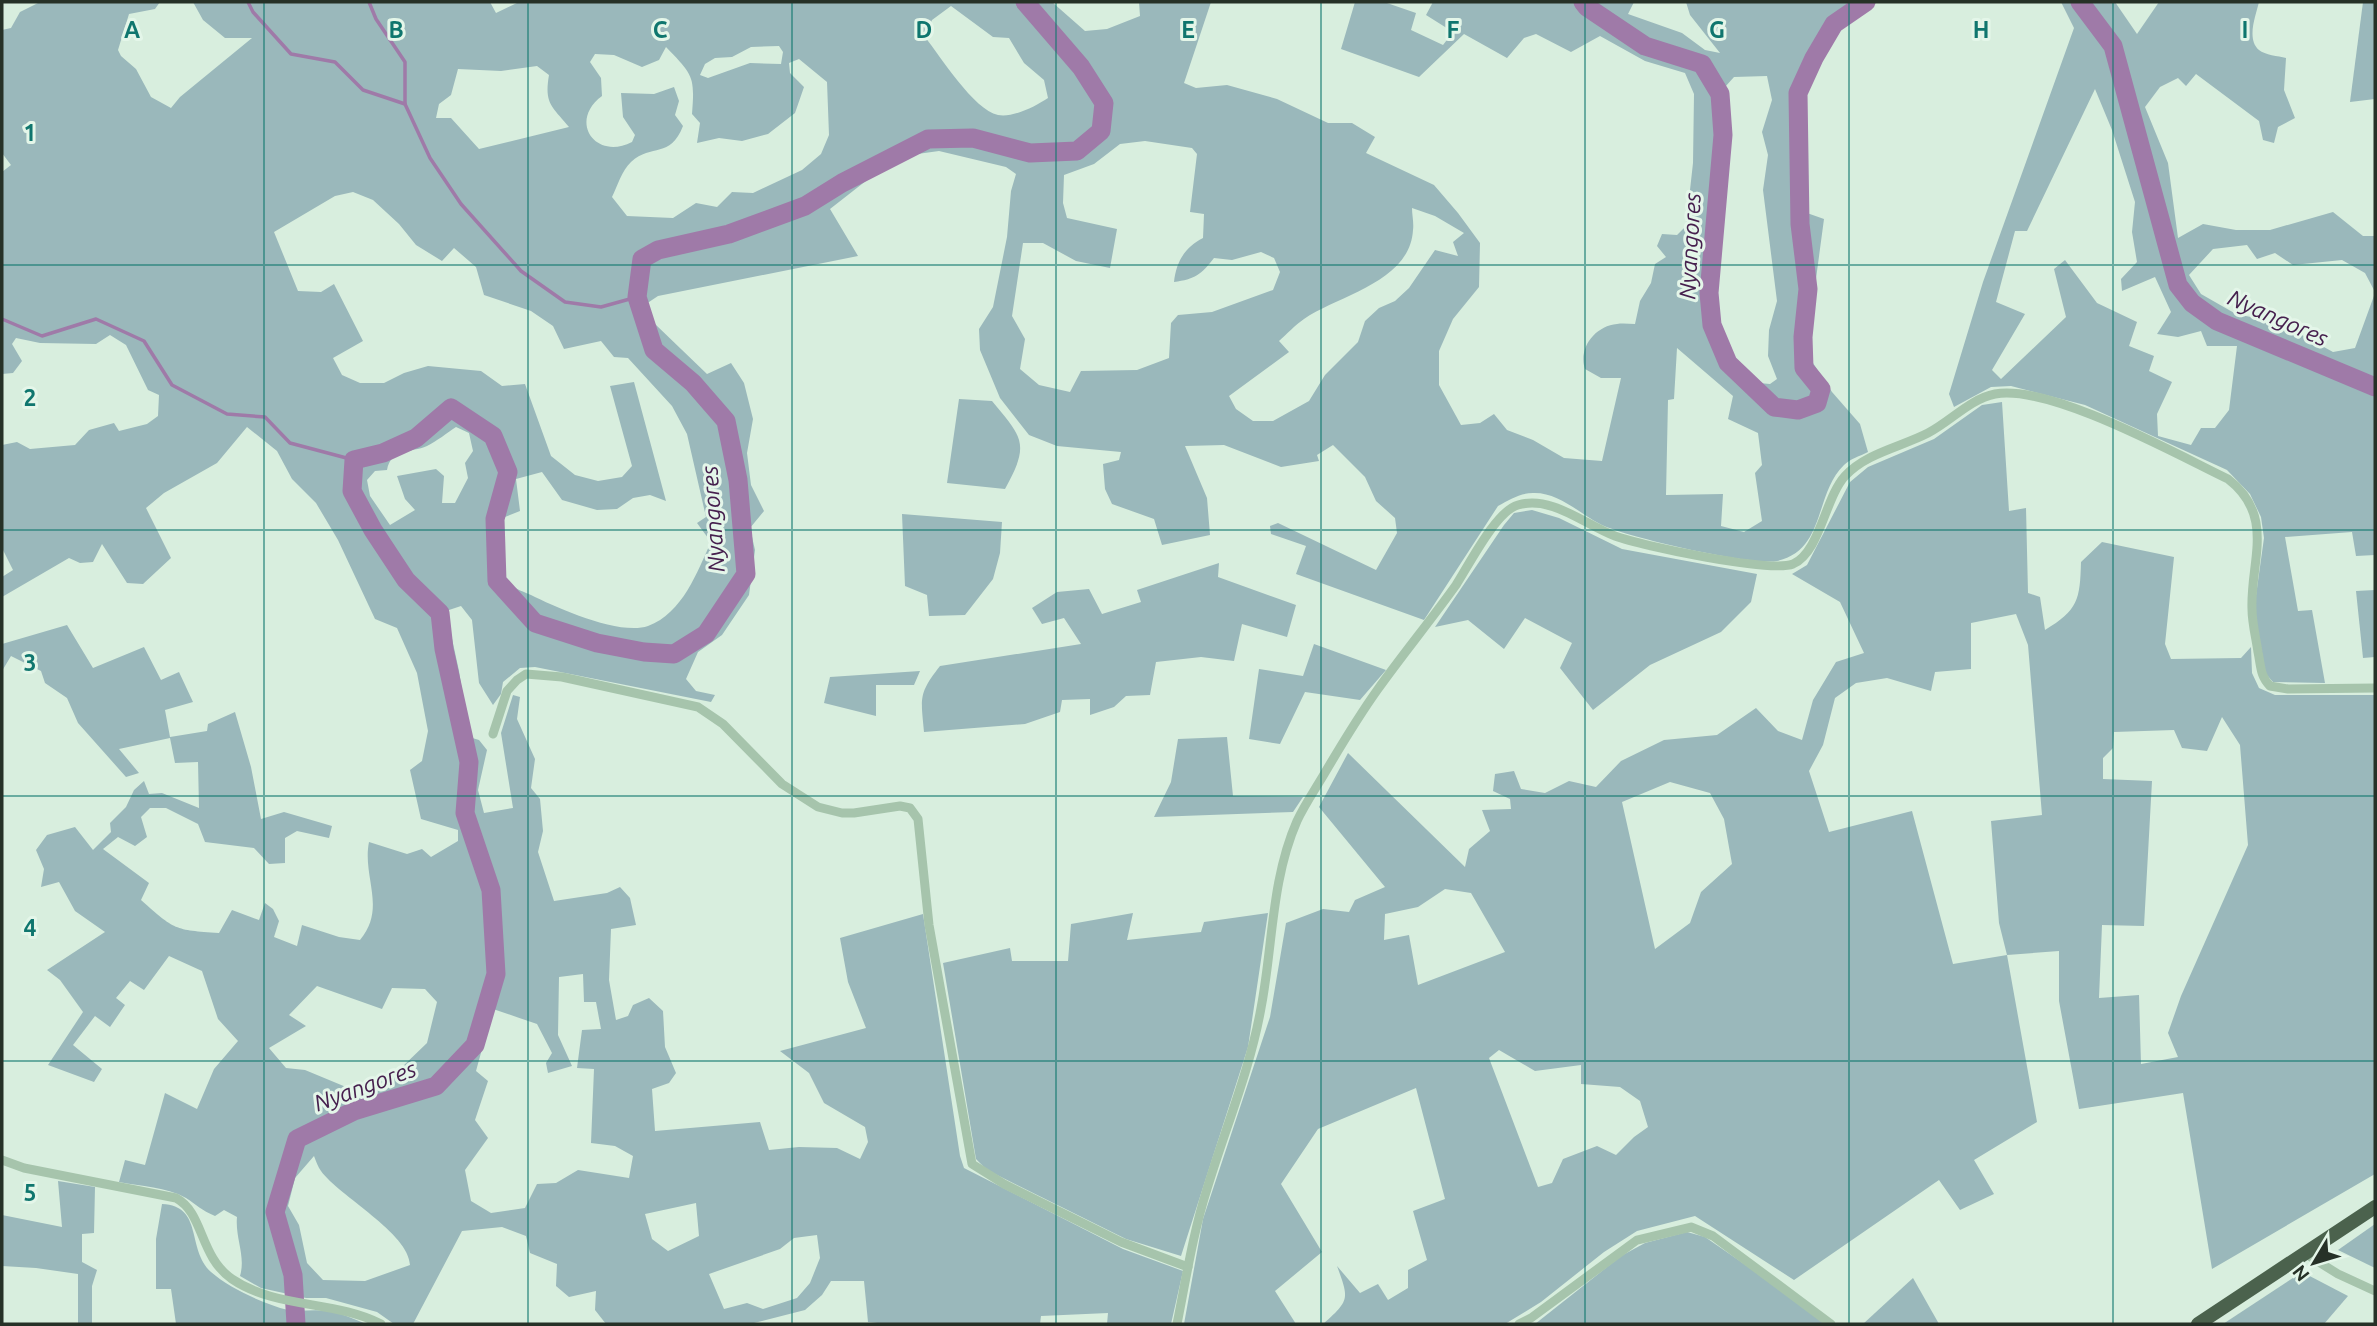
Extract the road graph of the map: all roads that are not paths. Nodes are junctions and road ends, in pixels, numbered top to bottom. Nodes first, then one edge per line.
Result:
1 (2375, 688) edge
2 (493, 734) dead end
3 (2, 1160) edge
4 (2375, 1207) edge
5 (2306, 1254) junction
6 (1188, 1267) junction
7 (2375, 1291) edge
8 (381, 1324) edge
9 (1177, 1324) edge
10 (1519, 1324) edge
11 (1831, 1324) edge
12 (2199, 1324) edge

1 - 6 street
2 - 6 street
3 - 8 street
4 - 5 highway
5 - 7 street
5 - 12 highway
6 - 9 street
10 - 11 street

